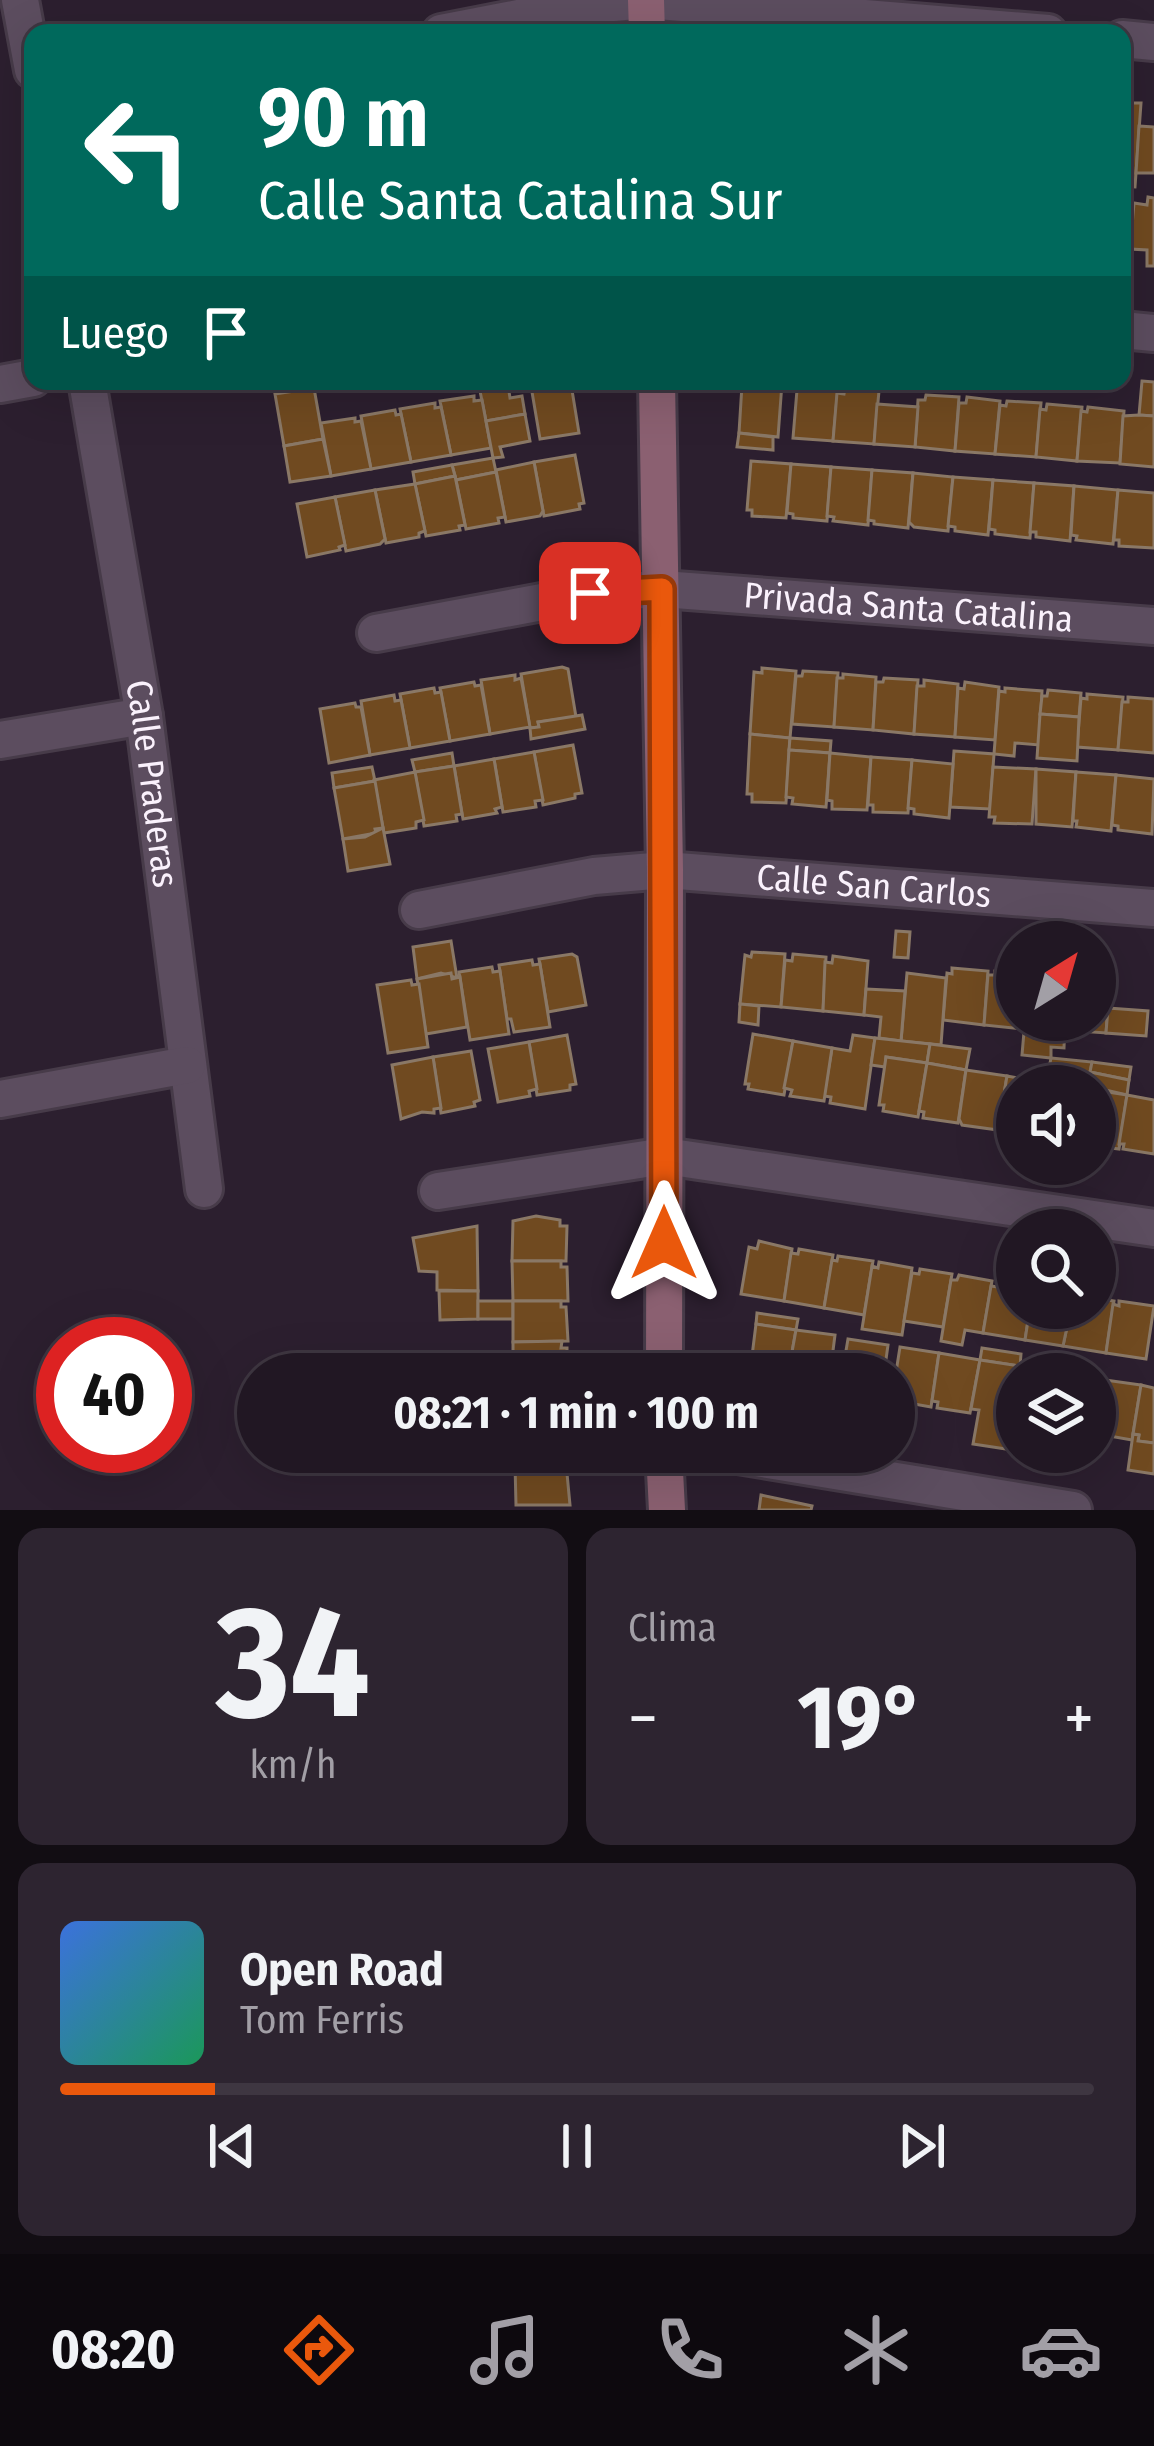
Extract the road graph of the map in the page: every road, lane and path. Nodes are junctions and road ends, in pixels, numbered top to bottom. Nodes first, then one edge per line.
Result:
1 (646, 0) edge
2 (487, 24) edge
3 (938, 24) edge
4 (89, 390) edge
5 (657, 390) edge
6 (662, 589) junction
7 (1154, 626) edge
8 (376, 633) dead end
9 (144, 716) junction
10 (0, 740) edge
11 (665, 870) junction
12 (1154, 908) edge
13 (418, 910) dead end
14 (187, 1065) junction
15 (0, 1100) edge
16 (664, 1156) junction
17 (204, 1190) dead end
18 (438, 1191) dead end
19 (1154, 1228) edge
20 (664, 1353) edge
21 (665, 1473) edge
22 (848, 1473) edge
23 (667, 1510) edge
24 (1073, 1510) edge

1 - 2 street
1 - 3 street
4 - 9 street, Calle Praderas
5 - 6 street
6 - 7 street, Privada Santa Catalina
6 - 8 street, Privada Santa Catalina
6 - 11 street
9 - 10 street
9 - 14 street, Calle Praderas
11 - 12 street, Calle San Carlos
11 - 13 street, Calle San Carlos
11 - 16 street
14 - 15 street
14 - 17 street, Calle Praderas
16 - 18 street
16 - 19 street
16 - 20 street
21 - 23 street
22 - 24 street

